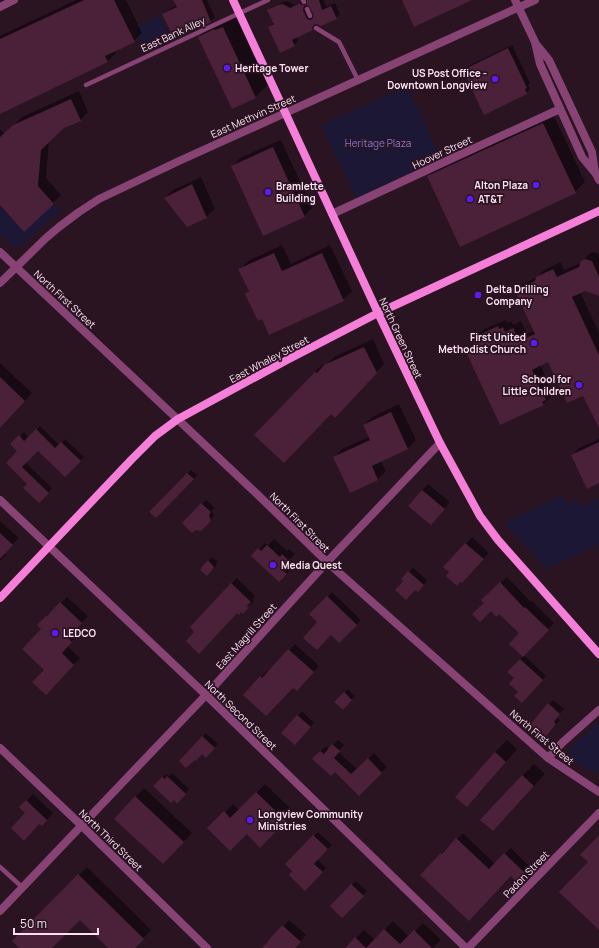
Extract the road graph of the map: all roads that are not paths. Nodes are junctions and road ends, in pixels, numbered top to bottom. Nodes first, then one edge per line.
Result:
1 (14, 0) edge
2 (233, 0) edge
3 (268, 0) edge
4 (535, 0) edge
5 (517, 4) edge
6 (0, 7) edge
7 (307, 9) dead end
8 (239, 13) junction
9 (310, 16) dead end
10 (316, 28) dead end
11 (535, 42) junction
12 (358, 80) junction
13 (86, 85) dead end
14 (560, 109) junction
15 (286, 113) junction
16 (597, 177) edge
17 (599, 211) edge
18 (332, 214) junction
19 (0, 252) edge
20 (16, 267) junction
21 (0, 283) edge
22 (378, 313) junction
23 (178, 419) junction
24 (440, 443) junction
25 (0, 500) edge
26 (49, 546) junction
27 (327, 562) junction
28 (0, 598) edge
29 (599, 654) edge
30 (206, 695) junction
31 (599, 710) edge
32 (0, 748) edge
33 (548, 758) junction
34 (599, 792) edge
35 (599, 813) edge
36 (82, 826) junction
37 (0, 867) edge
38 (22, 888) junction
39 (0, 911) edge
40 (207, 948) edge
41 (467, 948) edge

1 - 6 street
2 - 8 street, North Green Street
3 - 8 lane, East Bank Alley
4 - 5 street, East Methvin Street
5 - 11 street
5 - 12 street, East Methvin Street
7 - 9 lane
8 - 13 lane, East Bank Alley
8 - 15 street, North Green Street
10 - 12 lane
11 - 14 street
11 - 16 street
12 - 15 street, East Methvin Street
14 - 16 street
14 - 18 street, Hoover Street
15 - 18 street, North Green Street
15 - 20 street, East Methvin Street
17 - 22 street, East Whaley Street
18 - 22 street, North Green Street
19 - 20 street, North First Street
20 - 21 street, East Methvin Street
20 - 23 street, North First Street
22 - 23 street, East Whaley Street
22 - 24 street, North Green Street
23 - 26 street, East Whaley Street
23 - 27 street, North First Street
24 - 27 street, East Magrill Street
24 - 29 street, North Green Street
25 - 26 street, North Second Street
26 - 28 street, East Whaley Street
26 - 30 street, North Second Street
27 - 30 street, East Magrill Street
27 - 33 street, North First Street
30 - 36 street, East Magrill Street
30 - 41 street, North Second Street
31 - 33 street
32 - 36 street, North Third Street
33 - 34 street, North First Street
35 - 41 street, Padon Street
36 - 38 street, East Magrill Street
36 - 40 street, North Third Street
37 - 38 lane
38 - 39 street, East Magrill Street

